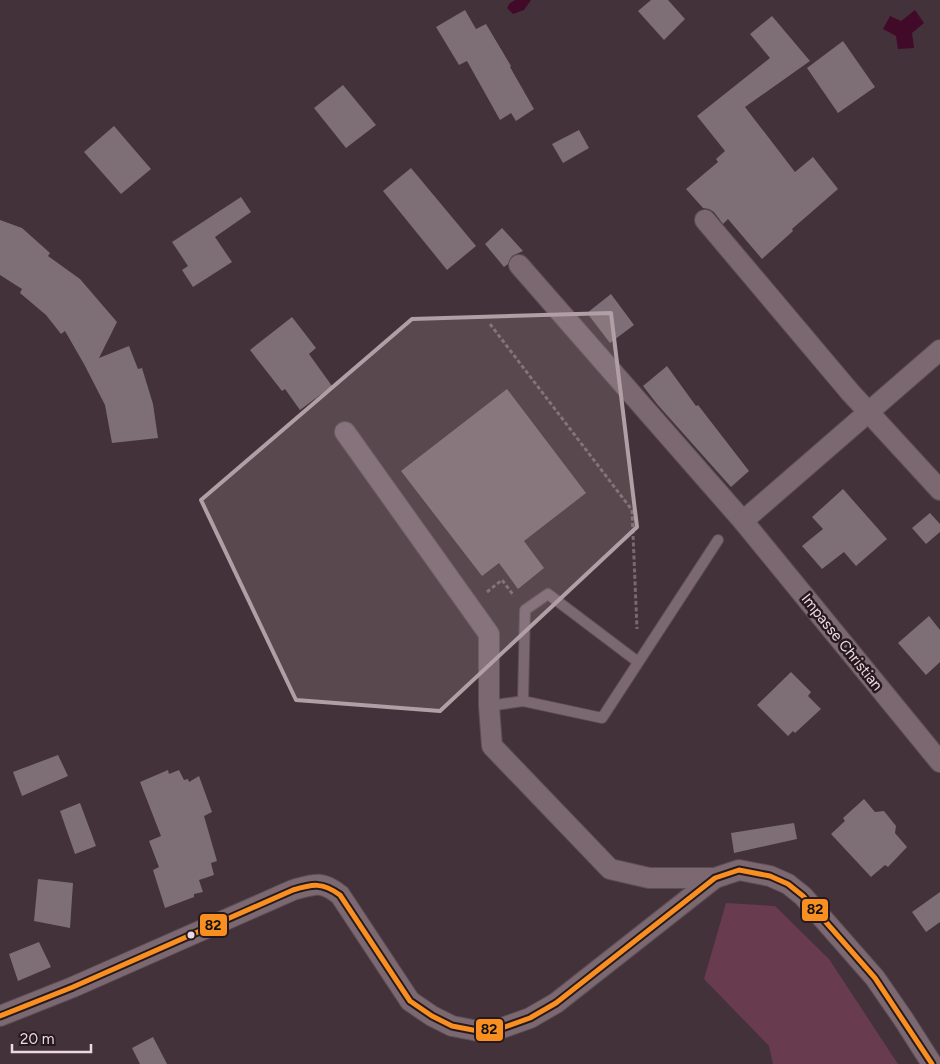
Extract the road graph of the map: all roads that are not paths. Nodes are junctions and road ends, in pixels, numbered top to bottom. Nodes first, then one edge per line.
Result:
1 (705, 220) dead end
2 (519, 265) dead end
3 (940, 350) edge
4 (869, 412) junction
5 (345, 432) dead end
6 (940, 490) edge
7 (743, 522) junction
8 (718, 540) dead end
9 (638, 662) junction
10 (523, 701) junction
11 (490, 706) junction
12 (940, 762) edge
13 (715, 878) junction
14 (0, 1016) edge
15 (932, 1064) edge

1 - 4 street
2 - 7 street, Impasse Christian
3 - 4 street
4 - 6 street
4 - 7 street
5 - 11 street
7 - 12 street, Impasse Christian
8 - 9 lane
9 - 10 lane
9 - 10 lane
10 - 11 lane
11 - 13 street
13 - 14 street
13 - 15 street

